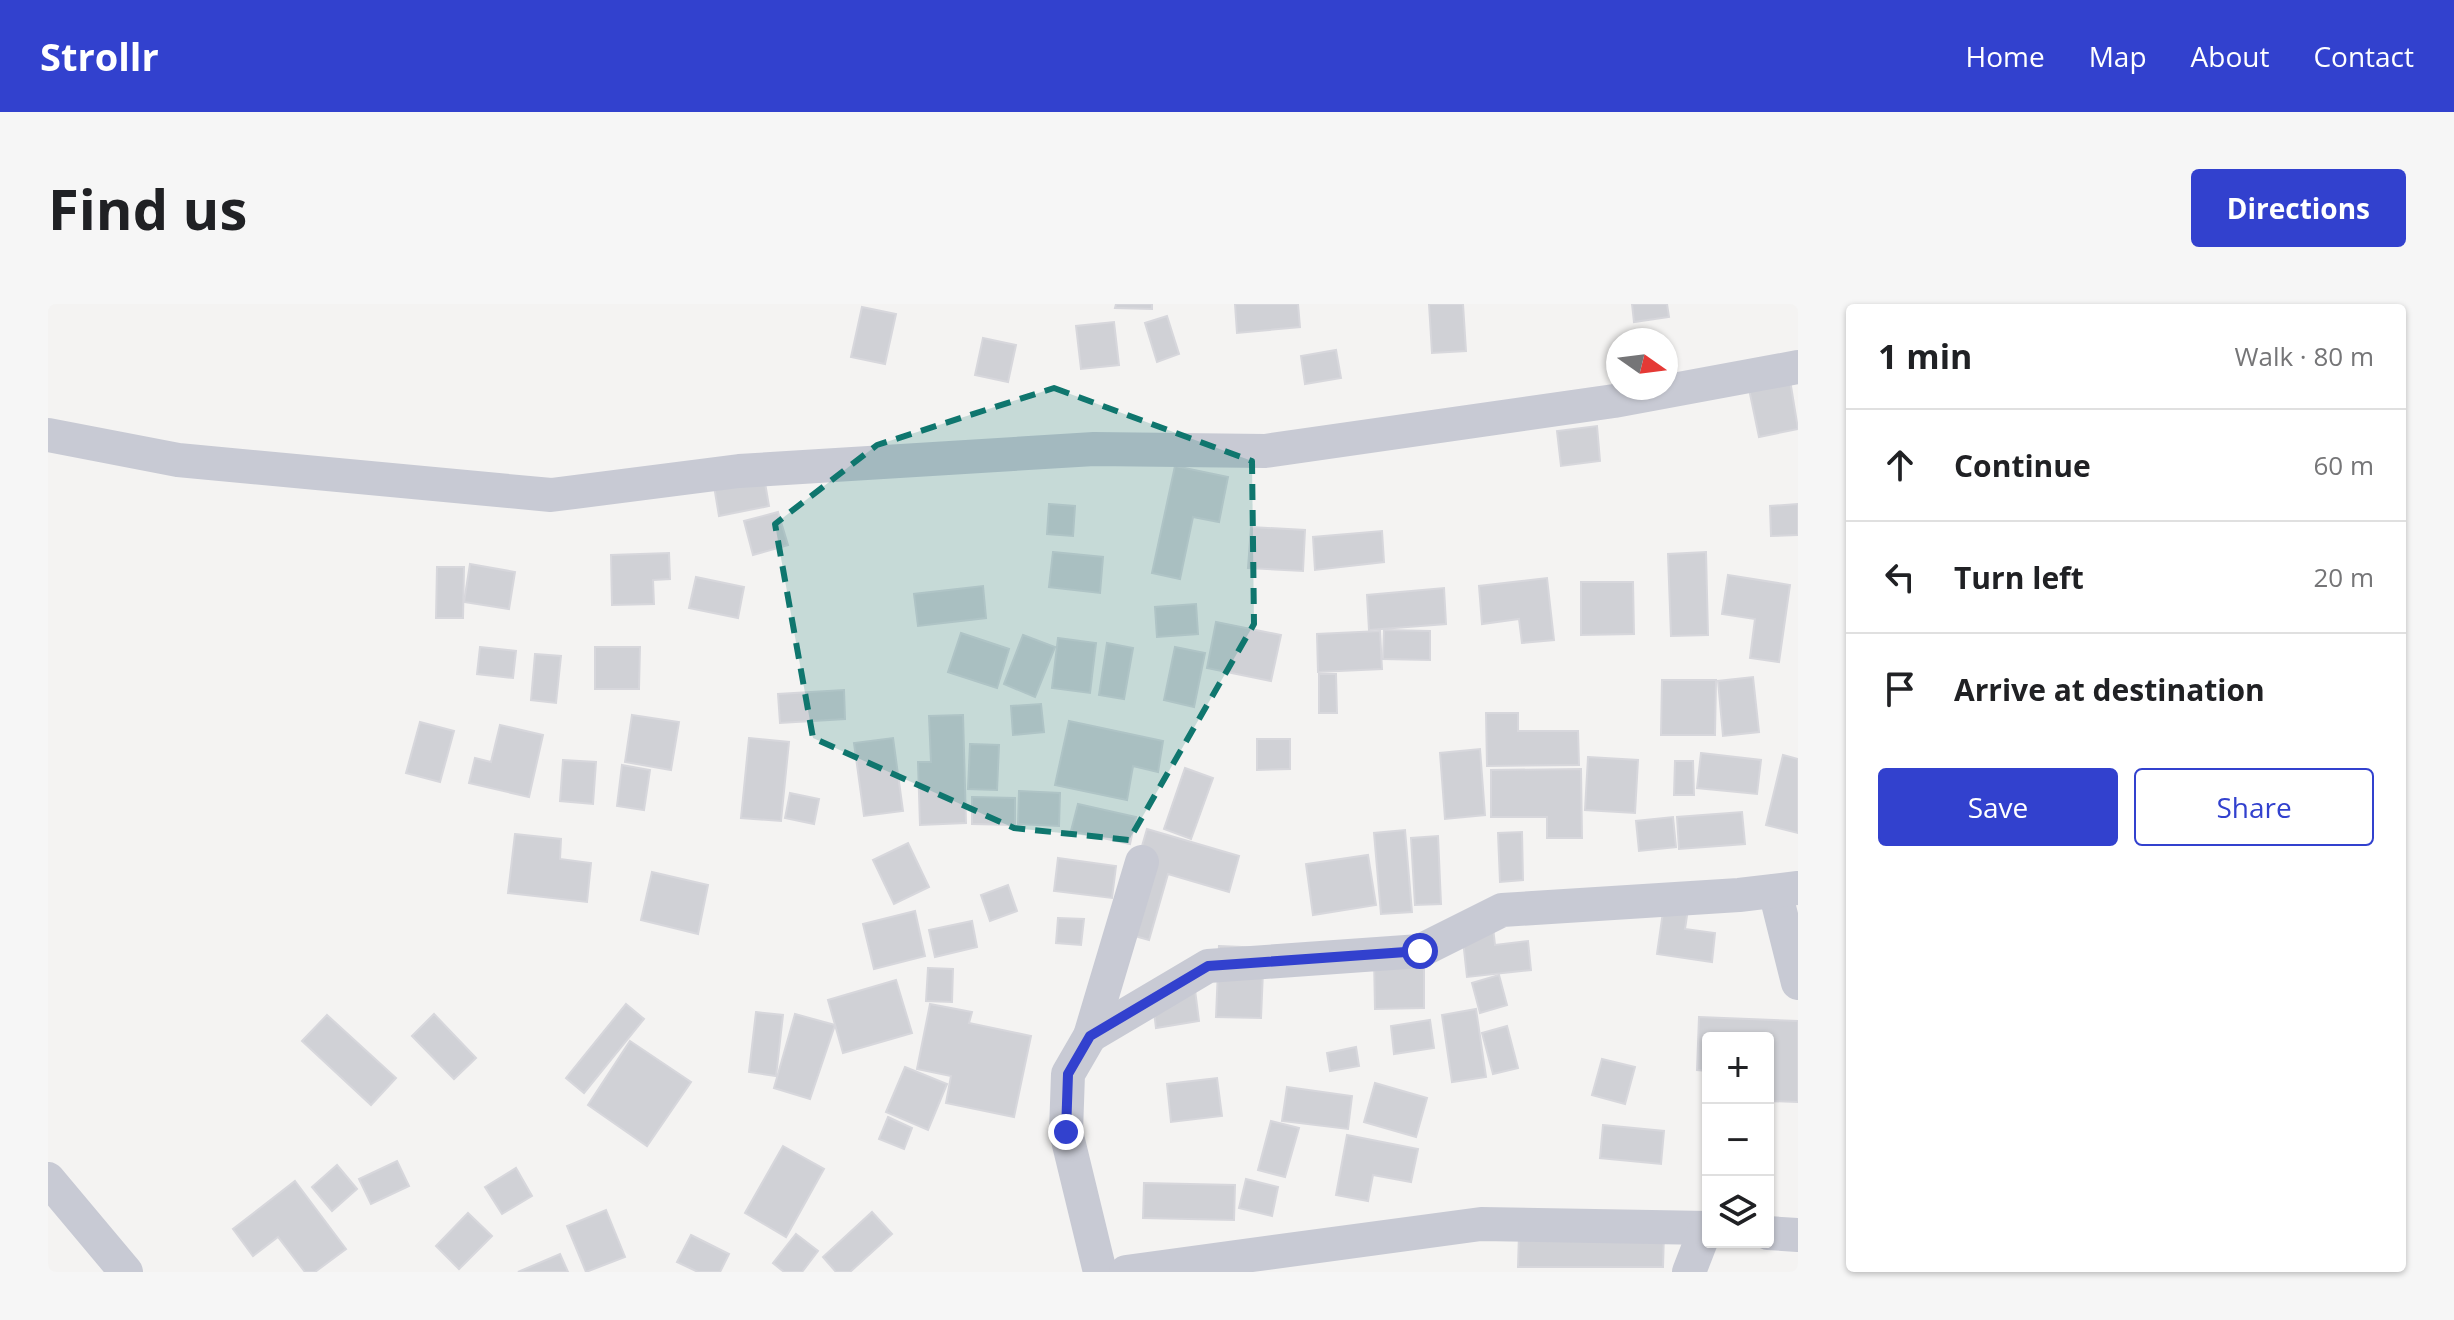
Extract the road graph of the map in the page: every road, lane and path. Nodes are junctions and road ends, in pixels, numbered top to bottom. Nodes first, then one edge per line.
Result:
1 (1798, 367) edge
2 (48, 435) edge
3 (1142, 862) dead end
4 (1786, 890) edge
5 (1798, 983) edge
6 (1090, 1036) junction
7 (48, 1179) edge
8 (1702, 1228) edge
9 (1774, 1233) edge
10 (1798, 1235) edge
11 (1702, 1240) edge
12 (126, 1272) edge
13 (1100, 1272) edge
14 (1126, 1272) edge
15 (1689, 1272) edge

1 - 2 street
3 - 6 street
4 - 5 street
4 - 6 street
6 - 13 street
7 - 12 street
8 - 14 street
9 - 10 street
11 - 15 street

